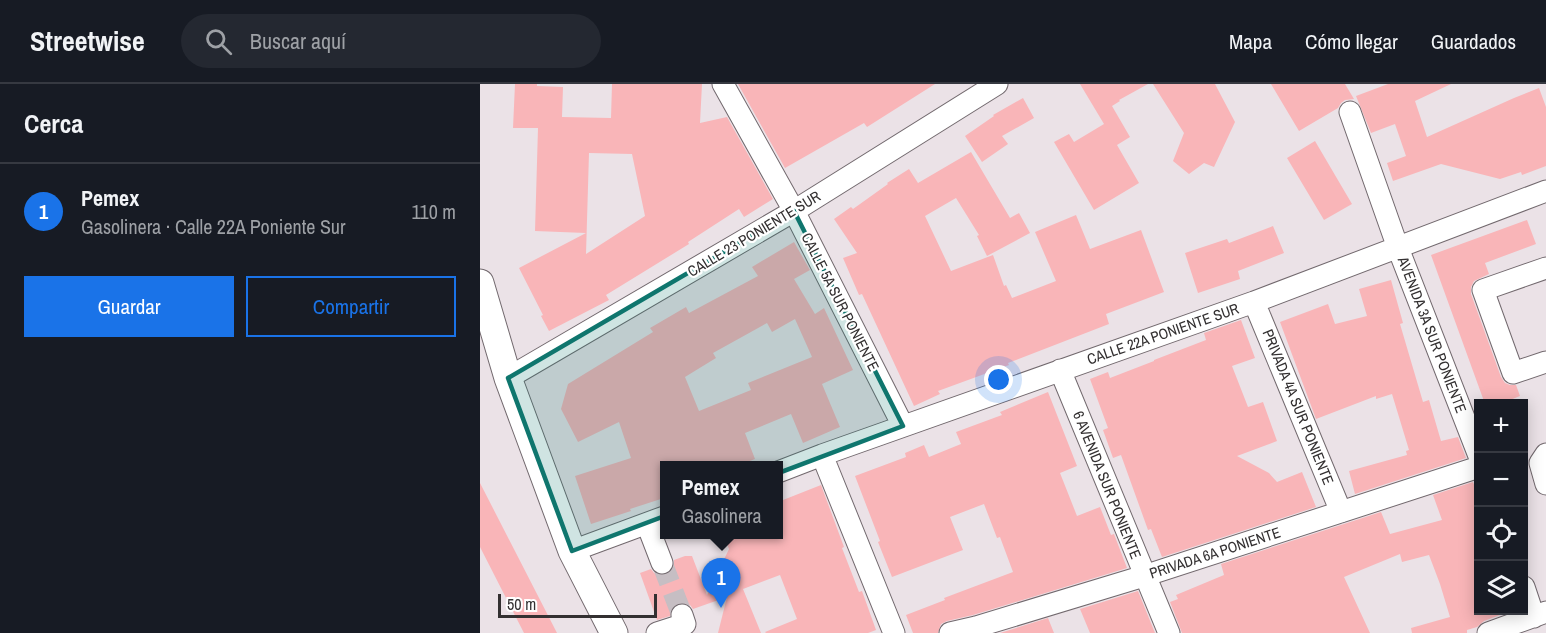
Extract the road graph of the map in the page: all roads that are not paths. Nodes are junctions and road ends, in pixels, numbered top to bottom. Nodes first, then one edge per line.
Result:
1 (723, 84) edge
2 (997, 84) edge
3 (1350, 112) dead end
4 (1546, 191) edge
5 (794, 212) junction
6 (1398, 248) junction
7 (1546, 268) edge
8 (480, 284) edge
9 (1254, 302) junction
10 (1546, 362) edge
11 (1060, 370) junction
12 (508, 378) junction
13 (903, 426) junction
14 (1478, 453) edge
15 (1546, 454) edge
16 (822, 455) junction
17 (1474, 468) edge
18 (783, 470) edge
19 (1546, 484) edge
20 (1341, 512) junction
21 (655, 520) edge
22 (572, 551) junction
23 (662, 563) tunnel mouth
24 (1144, 576) junction
25 (1528, 594) edge
26 (1540, 614) edge
27 (682, 615) dead end
28 (614, 633) edge
29 (657, 633) edge
30 (894, 633) edge
31 (950, 633) edge
32 (1169, 633) edge
33 (1488, 633) edge

1 - 5 street, CALLE 5A SUR PONIENTE
2 - 5 street, CALLE 23 PONIENTE SUR
3 - 6 street, AVENIDA 3A SUR PONIENTE
4 - 6 street, CALLE 22A PONIENTE SUR
5 - 12 street, CALLE 23 PONIENTE SUR
5 - 13 street, CALLE 5A SUR PONIENTE
6 - 9 street, CALLE 22A PONIENTE SUR
6 - 14 street, AVENIDA 3A SUR PONIENTE
7 - 10 street
8 - 12 main road
9 - 11 street, CALLE 22A PONIENTE SUR
9 - 20 street, PRIVADA 4A SUR PONIENTE
11 - 13 street, CALLE 22A PONIENTE SUR
11 - 24 street, 6 AVENIDA SUR PONIENTE
12 - 22 main road
13 - 16 street, CALLE 22A PONIENTE SUR
15 - 19 street
16 - 18 street, CALLE 22A PONIENTE SUR
16 - 30 street
17 - 20 street, PRIVADA 6A PONIENTE
20 - 24 street, PRIVADA 6A PONIENTE
21 - 22 street
21 - 23 street
22 - 28 main road
24 - 31 street, PRIVADA 6A PONIENTE
24 - 32 street, 6 AVENIDA SUR PONIENTE
25 - 26 street
26 - 33 street
27 - 29 street

